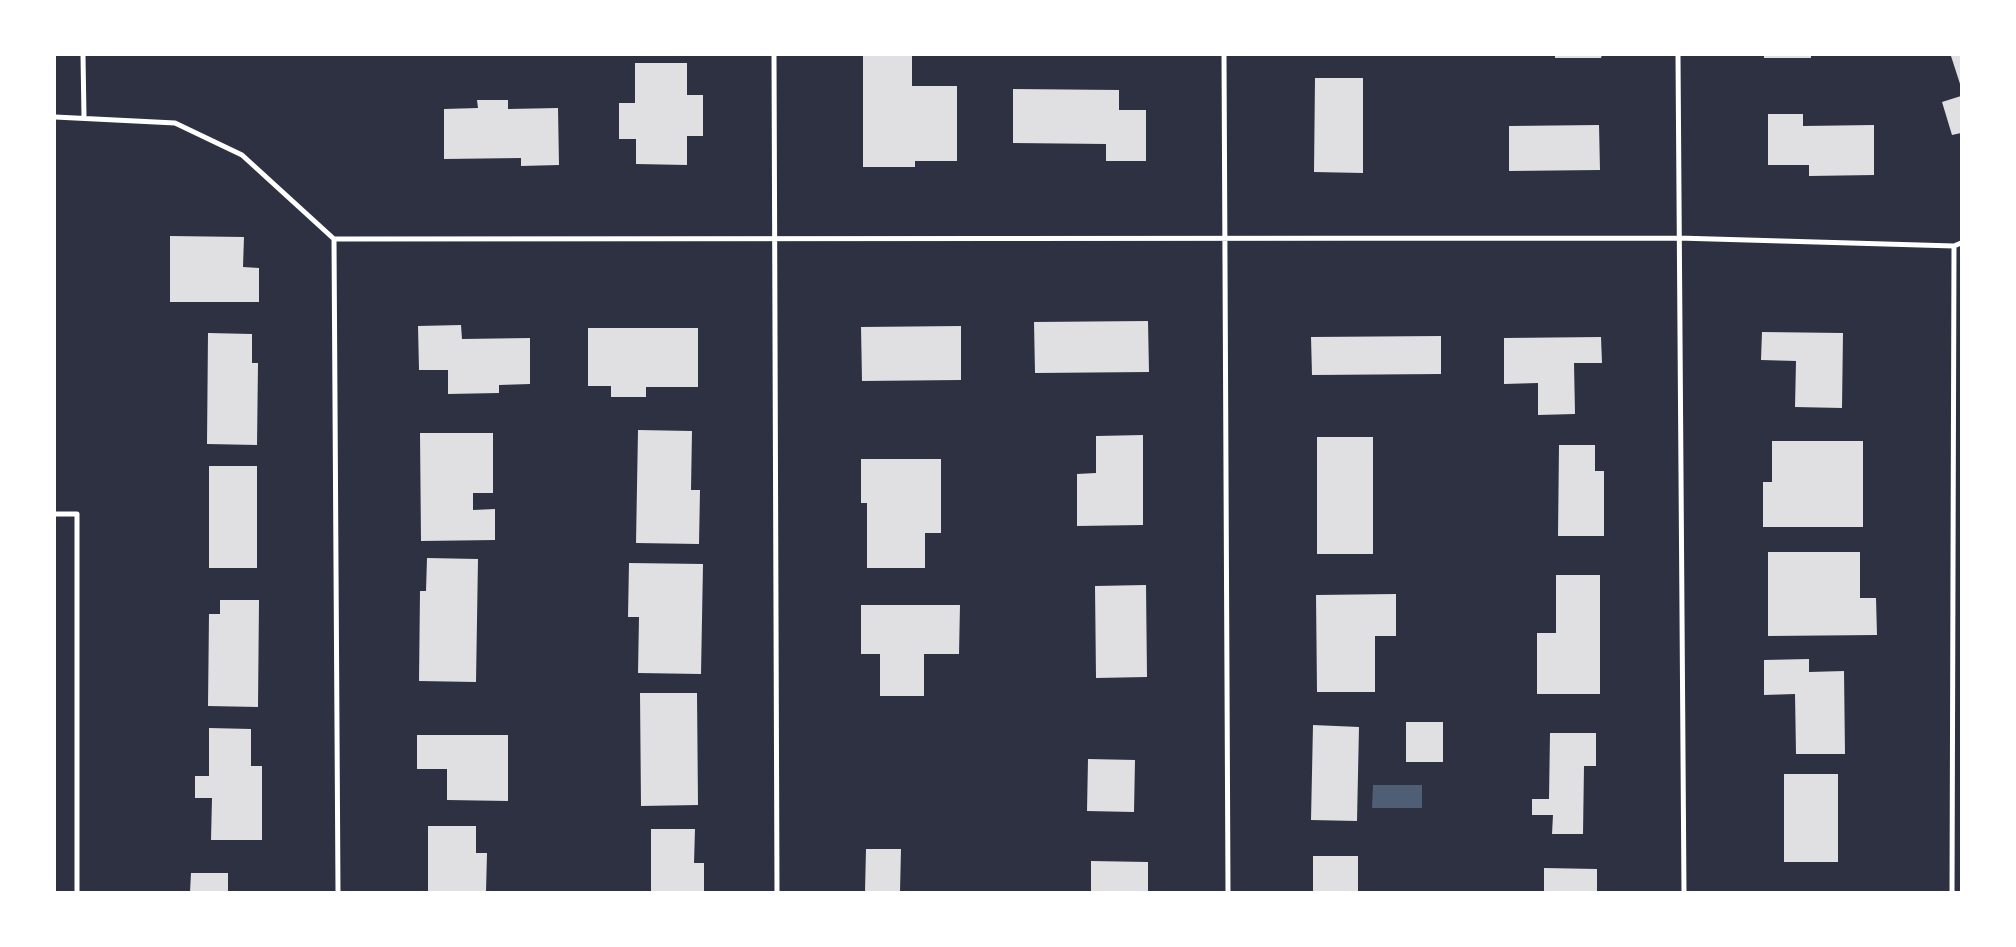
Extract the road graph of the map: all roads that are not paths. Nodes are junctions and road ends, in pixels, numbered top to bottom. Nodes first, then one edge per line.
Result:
1 (83, 55) edge
2 (774, 55) edge
3 (1224, 55) edge
4 (1678, 55) edge
5 (55, 117) edge
6 (84, 117) junction
7 (774, 238) junction
8 (1678, 238) junction
9 (334, 239) junction
10 (1224, 239) junction
11 (1961, 243) edge
12 (1954, 246) junction
13 (55, 514) edge
14 (78, 892) edge
15 (338, 892) edge
16 (778, 892) edge
17 (1228, 892) edge
18 (1684, 892) edge
19 (1952, 892) edge

1 - 6 street
2 - 7 street
3 - 10 street
4 - 8 street
5 - 6 street
6 - 9 street
7 - 9 street
7 - 10 street
7 - 16 street
8 - 10 street
8 - 12 street
8 - 18 street
9 - 15 street
10 - 17 street
11 - 12 street
12 - 19 street
13 - 14 street

